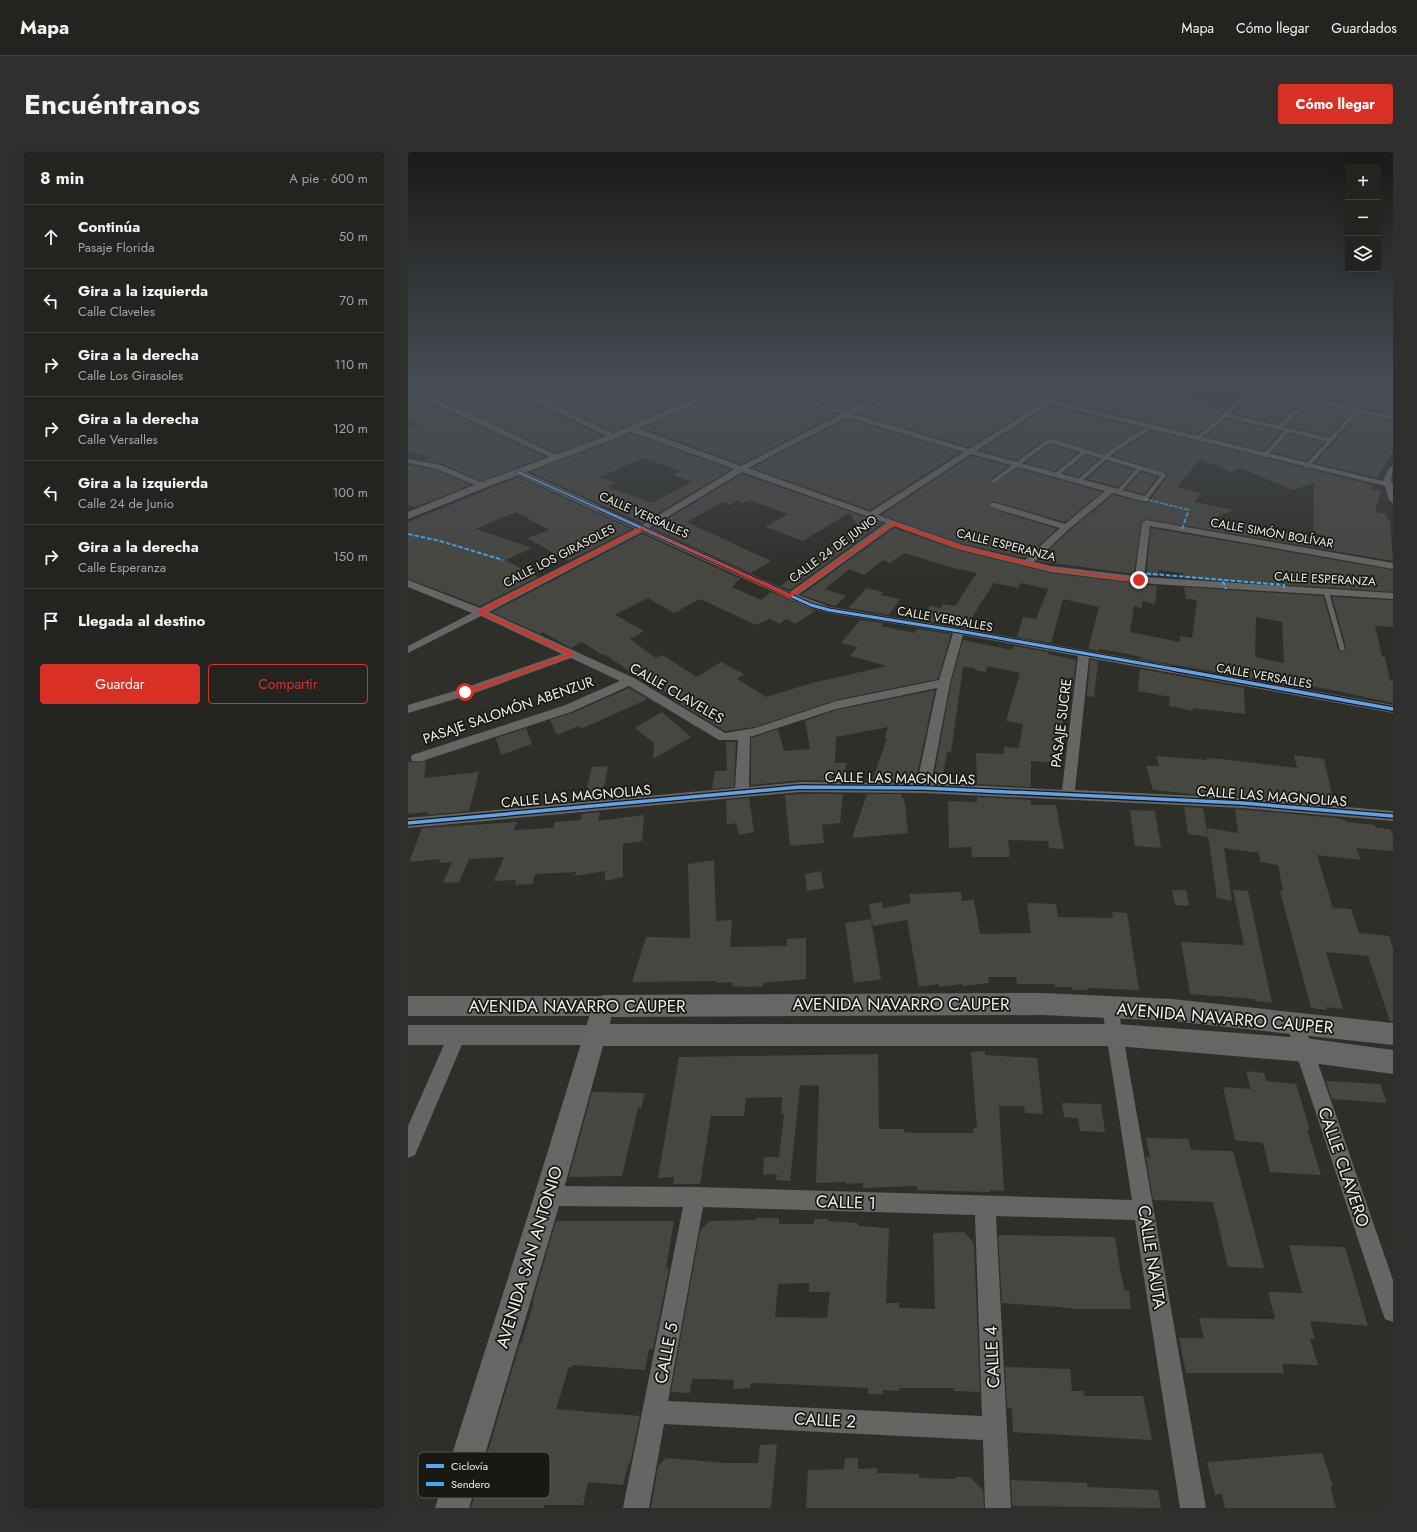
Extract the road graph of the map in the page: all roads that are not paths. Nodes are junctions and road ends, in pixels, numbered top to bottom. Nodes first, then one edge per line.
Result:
1 (542, 450) edge
2 (575, 450) edge
3 (690, 450) edge
4 (777, 450) edge
5 (965, 450) edge
6 (974, 450) edge
7 (1035, 450) edge
8 (1077, 450) edge
9 (1112, 450) edge
10 (1246, 450) edge
11 (1269, 450) edge
12 (1320, 450) edge
13 (971, 452) junction
14 (1084, 452) junction
15 (1265, 455) junction
16 (557, 457) junction
17 (1103, 457) junction
18 (408, 461) edge
19 (1016, 464) junction
20 (1306, 466) junction
21 (1140, 468) junction
22 (1393, 468) edge
23 (741, 469) junction
24 (518, 472) junction
25 (1056, 475) junction
26 (994, 481) dead end
27 (1079, 481) junction
28 (483, 485) junction
29 (1390, 486) edge
30 (1115, 491) junction
31 (1145, 499) joint
32 (1393, 500) edge
33 (993, 505) dead end
34 (871, 515) junction
35 (408, 516) edge
36 (892, 524) junction
37 (1066, 527) junction
38 (643, 528) junction
39 (1027, 563) junction
40 (1393, 566) edge
41 (1139, 580) junction
42 (408, 583) edge
43 (1326, 591) junction
44 (790, 596) junction
45 (1393, 596) edge
46 (480, 612) junction
47 (959, 631) junction
48 (1342, 648) dead end
49 (408, 650) edge
50 (572, 654) junction
51 (1084, 654) junction
52 (630, 681) junction
53 (944, 683) junction
54 (408, 709) edge
55 (1393, 709) edge
56 (744, 734) junction
57 (417, 758) dead end
58 (923, 788) junction
59 (742, 792) junction
60 (1068, 795) junction
61 (1393, 816) edge
62 (408, 823) edge
63 (408, 1006) edge
64 (603, 1006) junction
65 (1110, 1007) junction
66 (1295, 1023) junction
67 (1393, 1034) edge
68 (408, 1035) edge
69 (457, 1035) junction
70 (595, 1035) junction
71 (1116, 1035) junction
72 (1305, 1050) junction
73 (1393, 1062) edge
74 (408, 1148) edge
75 (548, 1196) junction
76 (695, 1197) junction
77 (985, 1206) junction
78 (1144, 1210) junction
79 (1393, 1311) edge
80 (655, 1412) junction
81 (995, 1429) junction
82 (469, 1452) edge
83 (455, 1498) edge
84 (452, 1508) edge
85 (636, 1508) edge
86 (998, 1508) edge
87 (1193, 1508) edge

1 - 16 street
2 - 16 street
3 - 23 street, CALLE ESPERANZA
4 - 23 street, CALLE LOS GIRASOLES
5 - 13 street
6 - 13 street
7 - 19 lane
8 - 14 lane
9 - 17 lane
10 - 15 street
11 - 15 lane
12 - 20 lane
13 - 19 street
13 - 34 street
14 - 17 lane
14 - 25 lane
15 - 20 street
16 - 24 street
17 - 21 lane
17 - 27 lane
18 - 28 street
19 - 25 street
19 - 26 lane
20 - 29 street
21 - 30 lane
21 - 31 lane
22 - 29 street
23 - 34 street, CALLE ESPERANZA
23 - 38 street, CALLE LOS GIRASOLES
24 - 28 street
24 - 38 street, CALLE VERSALLES
25 - 27 street
27 - 30 street
28 - 35 street
29 - 32 street
30 - 31 street
30 - 37 street
33 - 37 street
34 - 36 street, CALLE ESPERANZA
36 - 39 street, CALLE ESPERANZA
36 - 44 street, CALLE 24 DE JUNIO
37 - 39 street
38 - 44 street, CALLE VERSALLES
38 - 46 street, CALLE LOS GIRASOLES
39 - 41 street, CALLE ESPERANZA
40 - 41 street, CALLE SIMÓN BOLÍVAR
41 - 43 street, CALLE ESPERANZA
42 - 46 street, CALLE CLAVELES
43 - 45 street, CALLE ESPERANZA
43 - 48 lane
44 - 47 street, CALLE VERSALLES
46 - 49 street, CALLE LOS GIRASOLES
46 - 50 street, CALLE CLAVELES
47 - 51 street, CALLE VERSALLES
47 - 53 street
50 - 52 street, CALLE CLAVELES
50 - 54 street
51 - 55 street, CALLE VERSALLES
51 - 60 street, PASAJE SUCRE
52 - 56 street, CALLE CLAVELES
52 - 57 street, PASAJE SALOMÓN ABENZUR
53 - 56 street, CALLE CLAVELES
53 - 58 street
56 - 59 street
58 - 59 street, CALLE LAS MAGNOLIAS
58 - 60 street, CALLE LAS MAGNOLIAS
59 - 62 street, CALLE LAS MAGNOLIAS
60 - 61 street, CALLE LAS MAGNOLIAS
63 - 64 street, AVENIDA NAVARRO CAUPER
64 - 65 main road, AVENIDA NAVARRO CAUPER
64 - 70 main road, AVENIDA SAN ANTONIO
65 - 66 main road, AVENIDA NAVARRO CAUPER
65 - 71 street, CALLE NAUTA
66 - 67 main road, AVENIDA NAVARRO CAUPER
66 - 72 street, CALLE CLAVERO
68 - 69 street
69 - 70 street
69 - 74 street
70 - 71 main road
70 - 75 main road, AVENIDA SAN ANTONIO
71 - 72 main road
71 - 78 street, CALLE NAUTA
72 - 73 main road
72 - 79 street, CALLE CLAVERO
75 - 76 street, CALLE 1
75 - 82 main road, AVENIDA SAN ANTONIO
76 - 77 street, CALLE 1
76 - 80 street, CALLE 5
77 - 78 street, CALLE 1
77 - 81 street, CALLE 4
78 - 87 street, CALLE NAUTA
80 - 81 street, CALLE 2
80 - 85 street, CALLE 5
81 - 86 street, CALLE 4
83 - 84 main road, AVENIDA SAN ANTONIO

